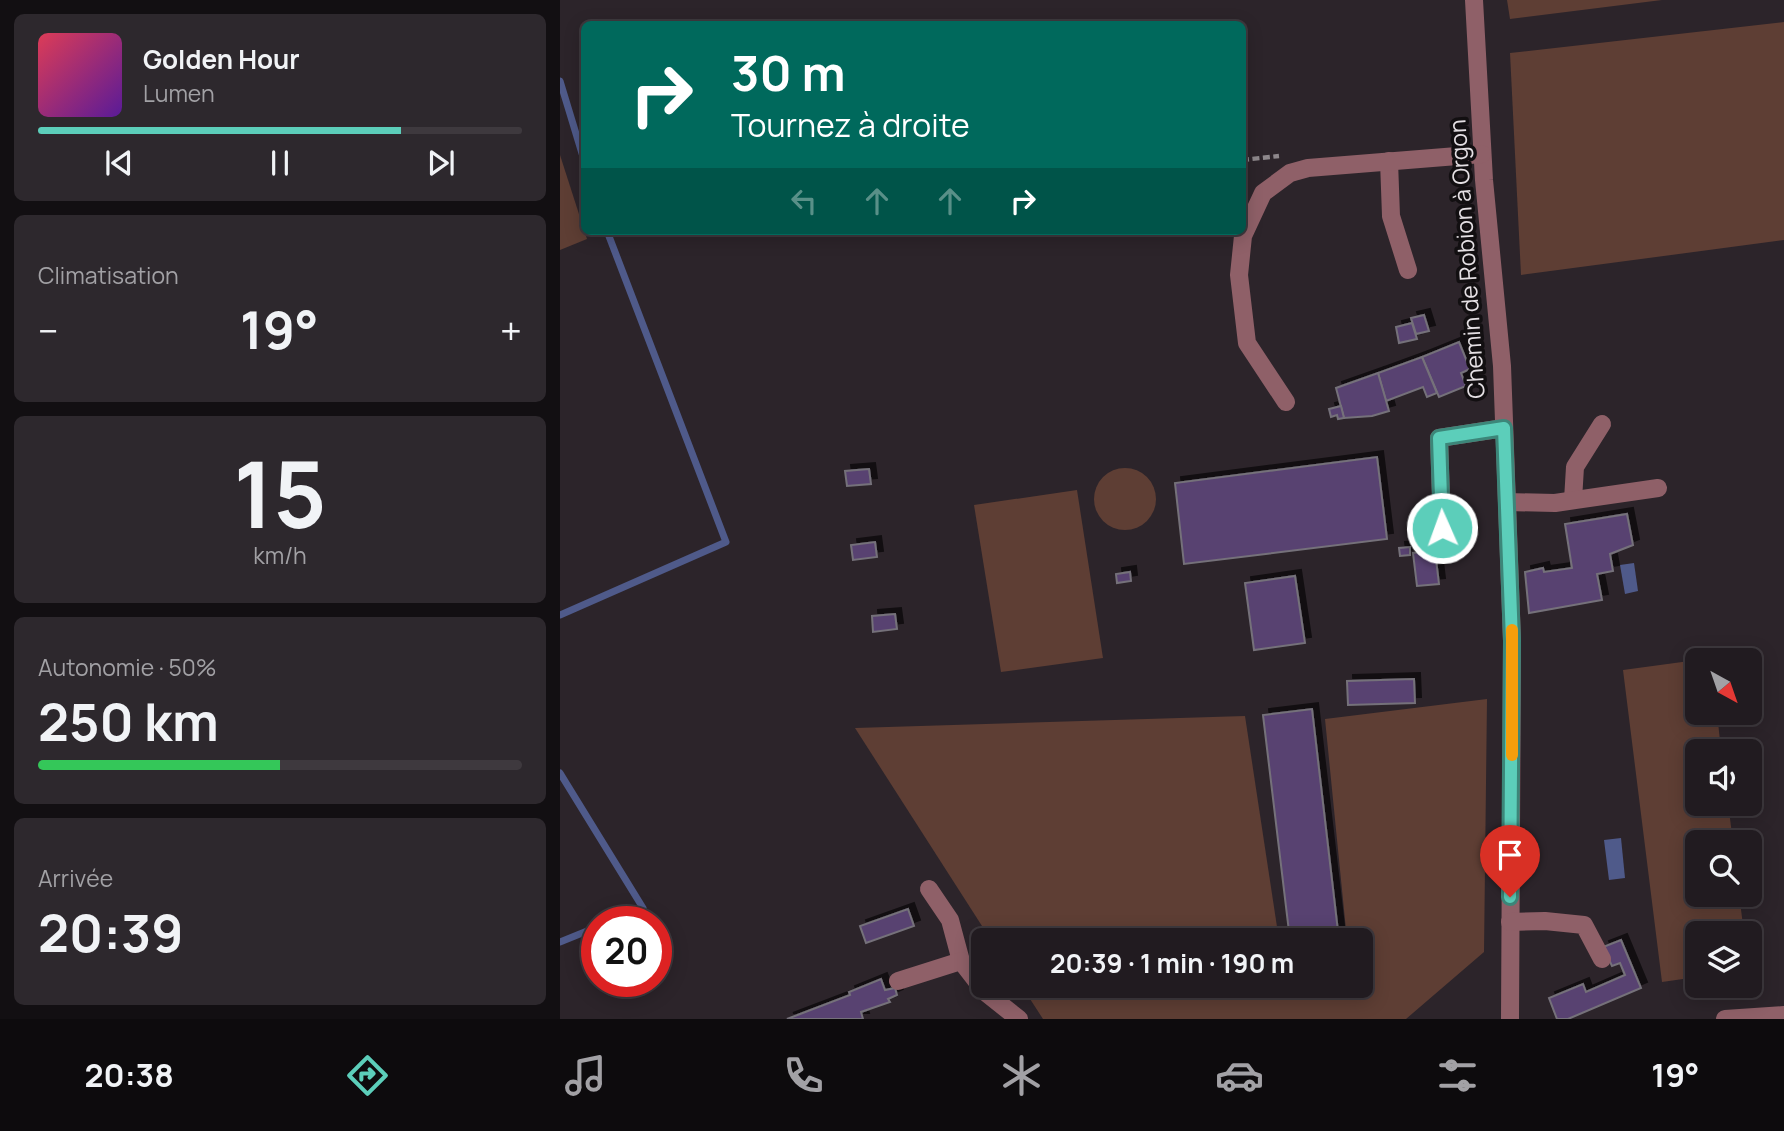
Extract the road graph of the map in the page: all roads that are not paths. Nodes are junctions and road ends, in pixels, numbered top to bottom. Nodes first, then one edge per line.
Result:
1 (1474, 0) edge
2 (1482, 154) junction
3 (1389, 161) junction
4 (1246, 230) edge
5 (1243, 235) edge
6 (1408, 270) dead end
7 (1286, 402) dead end
8 (1602, 424) dead end
9 (1504, 428) junction
10 (1658, 488) dead end
11 (1573, 500) junction
12 (1507, 502) junction
13 (1442, 528) dead end
14 (929, 889) dead end
15 (1510, 922) junction
16 (1602, 959) dead end
17 (961, 961) junction
18 (898, 981) dead end
19 (1784, 1015) edge
20 (1019, 1019) edge
21 (1510, 1019) edge
22 (1724, 1019) edge

1 - 2 street, Chemin de Robion à Orgon
2 - 3 street
2 - 9 street, Chemin de Robion à Orgon
3 - 4 street
3 - 6 street
5 - 7 street
8 - 11 street
9 - 12 street, Chemin de Robion à Orgon
9 - 13 street
10 - 11 street
11 - 12 street
12 - 15 street, Chemin de Robion à Orgon
14 - 17 street
15 - 16 street
15 - 21 street, Chemin de Robion à Orgon
17 - 18 street
17 - 20 street
19 - 22 street

